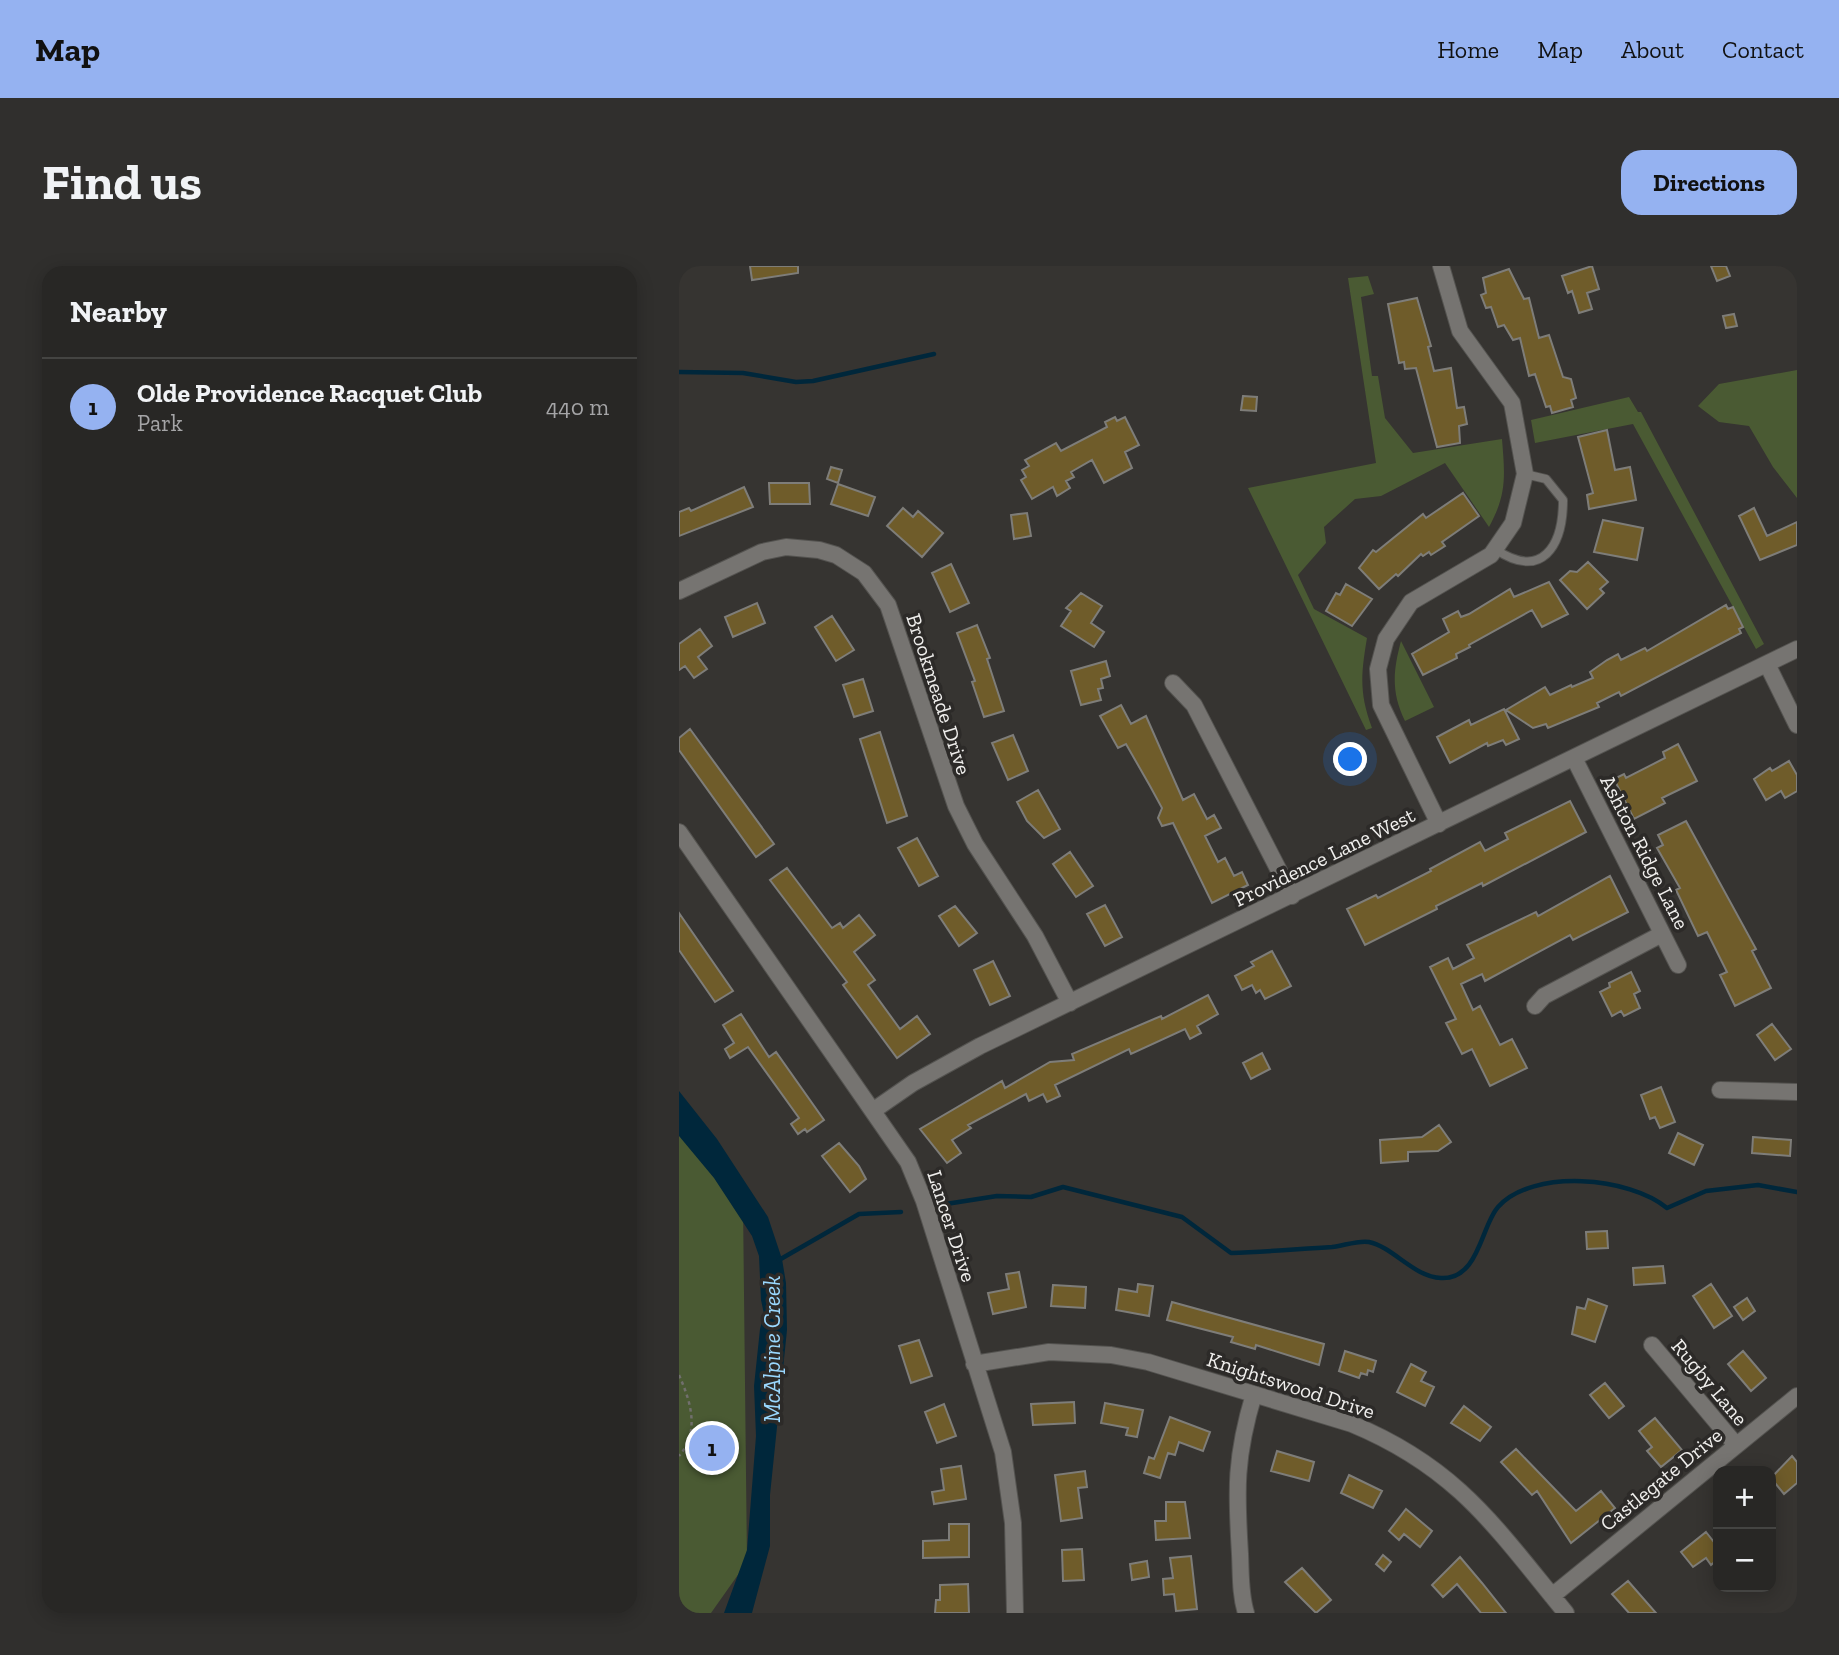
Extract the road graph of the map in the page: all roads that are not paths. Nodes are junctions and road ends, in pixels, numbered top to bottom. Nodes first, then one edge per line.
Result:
1 (1441, 266) edge
2 (1525, 474) junction
3 (1495, 549) junction
4 (679, 590) edge
5 (1797, 649) edge
6 (1767, 664) junction
7 (1173, 683) dead end
8 (1797, 725) edge
9 (1574, 758) junction
10 (1439, 824) junction
11 (679, 832) edge
12 (1292, 896) junction
13 (1662, 934) junction
14 (1678, 965) dead end
15 (1070, 1003) junction
16 (1535, 1006) dead end
17 (1720, 1090) dead end
18 (1797, 1092) edge
19 (874, 1110) junction
20 (1653, 1345) dead end
21 (974, 1363) junction
22 (1254, 1395) junction
23 (1797, 1396) edge
24 (1736, 1445) junction
25 (1552, 1596) junction
26 (1014, 1613) edge
27 (1246, 1613) edge
28 (1566, 1613) edge

1 - 2 street
2 - 3 street
2 - 3 lane
3 - 10 street
4 - 15 street, Brookmeade Drive
5 - 6 street, Providence Lane West
6 - 8 street
6 - 9 street, Providence Lane West
7 - 12 street
9 - 10 street, Providence Lane West
9 - 13 street, Ashton Ridge Lane
10 - 12 street, Providence Lane West
11 - 19 street, Lancer Drive
12 - 15 street, Providence Lane West
13 - 14 street, Ashton Ridge Lane
13 - 16 street
15 - 19 street, Providence Lane West
17 - 18 street
19 - 21 street, Lancer Drive
20 - 24 street, Rugby Lane
21 - 22 street, Knightswood Drive
21 - 26 street, Lancer Drive
22 - 25 street, Knightswood Drive
22 - 27 street
23 - 24 street, Castlegate Drive
24 - 25 street, Castlegate Drive
25 - 28 street, Knightswood Drive

